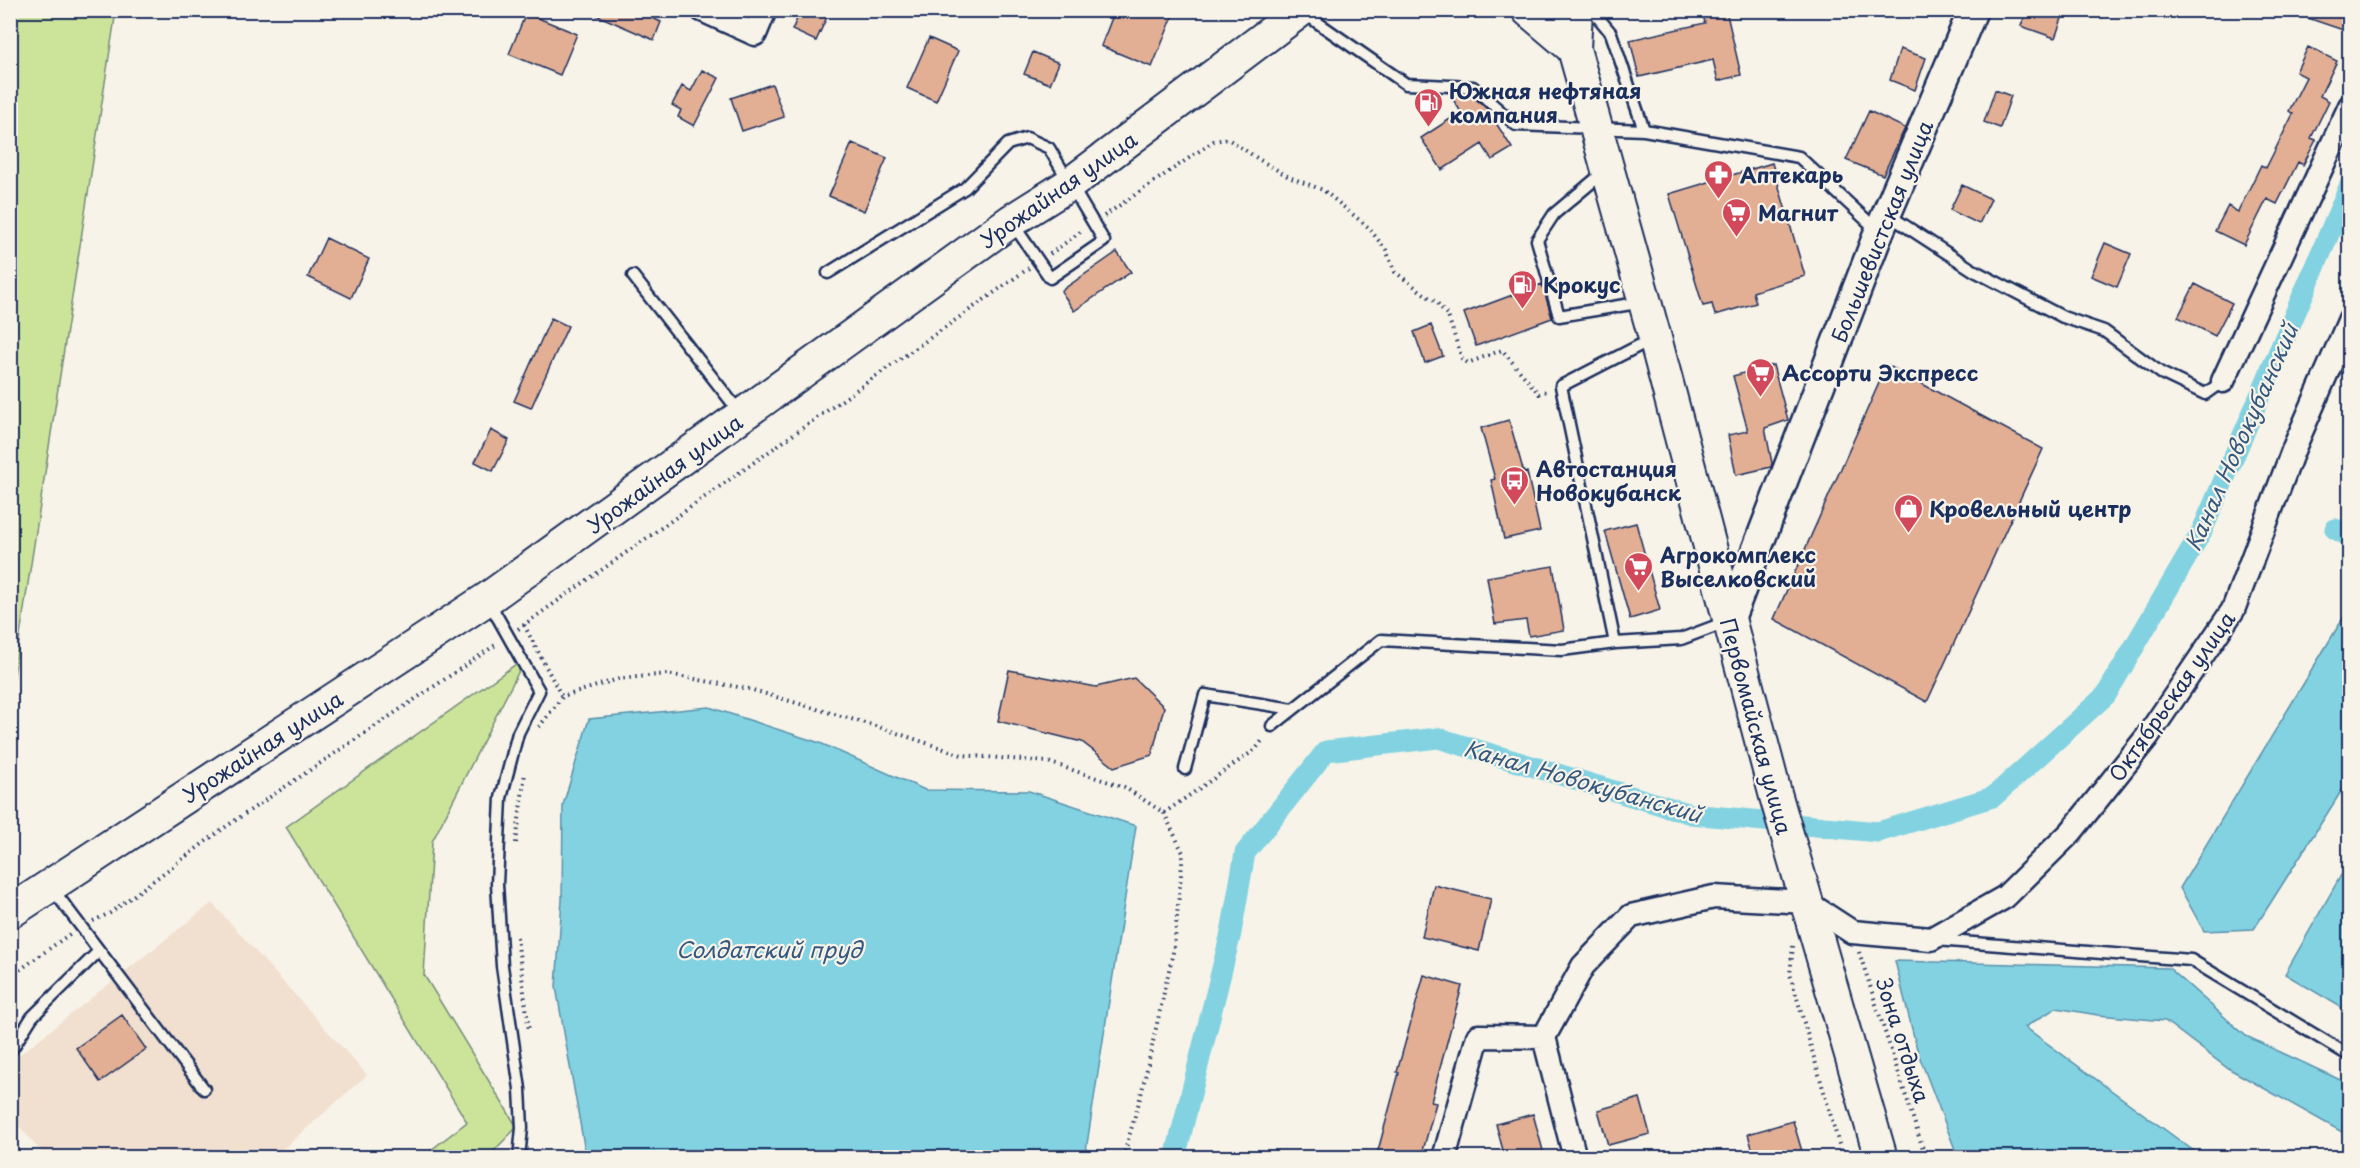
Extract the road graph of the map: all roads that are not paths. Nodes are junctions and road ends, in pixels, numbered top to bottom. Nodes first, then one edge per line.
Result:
1 (702, 10) edge
2 (765, 10) edge
3 (1528, 10) edge
4 (1576, 10) edge
5 (1592, 10) edge
6 (1972, 10) edge
7 (1301, 11) edge
8 (1574, 49) junction
9 (2349, 106) edge
10 (1597, 127) junction
11 (1644, 130) junction
12 (1609, 168) junction
13 (1070, 184) junction
14 (1011, 221) junction
15 (1883, 223) junction
16 (828, 273) dead end
17 (633, 276) dead end
18 (1645, 301) junction
19 (2349, 319) edge
20 (1655, 338) junction
21 (2223, 381) joint
22 (742, 416) junction
23 (487, 599) junction
24 (1729, 621) junction
25 (1615, 643) junction
26 (1293, 709) junction
27 (1272, 726) road end
28 (1185, 769) dead end
29 (50, 885) junction
30 (1806, 902) junction
31 (10, 912) edge
32 (1931, 939) junction
33 (99, 951) junction
34 (1544, 1038) junction
35 (10, 1052) edge
36 (2349, 1056) edge
37 (204, 1089) dead end
38 (519, 1158) edge
39 (1444, 1158) edge
40 (1575, 1158) edge
41 (1881, 1158) edge

1 - 2 street
3 - 8 main road
4 - 8 main road, Первомайская улица
5 - 11 lane
6 - 15 street, Большевистская улица
7 - 10 lane
7 - 13 main road, Урожайная улица
8 - 10 main road, Первомайская улица
9 - 21 street
10 - 11 lane
10 - 12 main road, Первомайская улица
11 - 15 lane
12 - 18 main road, Первомайская улица
12 - 18 lane
13 - 14 main road, Урожайная улица
13 - 14 lane
13 - 16 lane
14 - 22 main road, Урожайная улица
15 - 21 lane
15 - 24 street, Большевистская улица
17 - 22 lane
18 - 20 main road, Первомайская улица
19 - 32 street, Октябрьская улица
20 - 24 main road, Первомайская улица
20 - 25 lane
22 - 23 main road, Урожайная улица
23 - 29 main road, Урожайная улица
23 - 38 lane
24 - 25 lane
24 - 30 main road, Первомайская улица
25 - 26 lane
26 - 27 lane
26 - 28 lane
29 - 31 main road, Урожайная улица
29 - 33 lane
30 - 32 street
30 - 34 street
30 - 41 main road, Первомайская улица
32 - 36 lane
33 - 35 lane
33 - 37 lane
34 - 39 street
34 - 40 street

